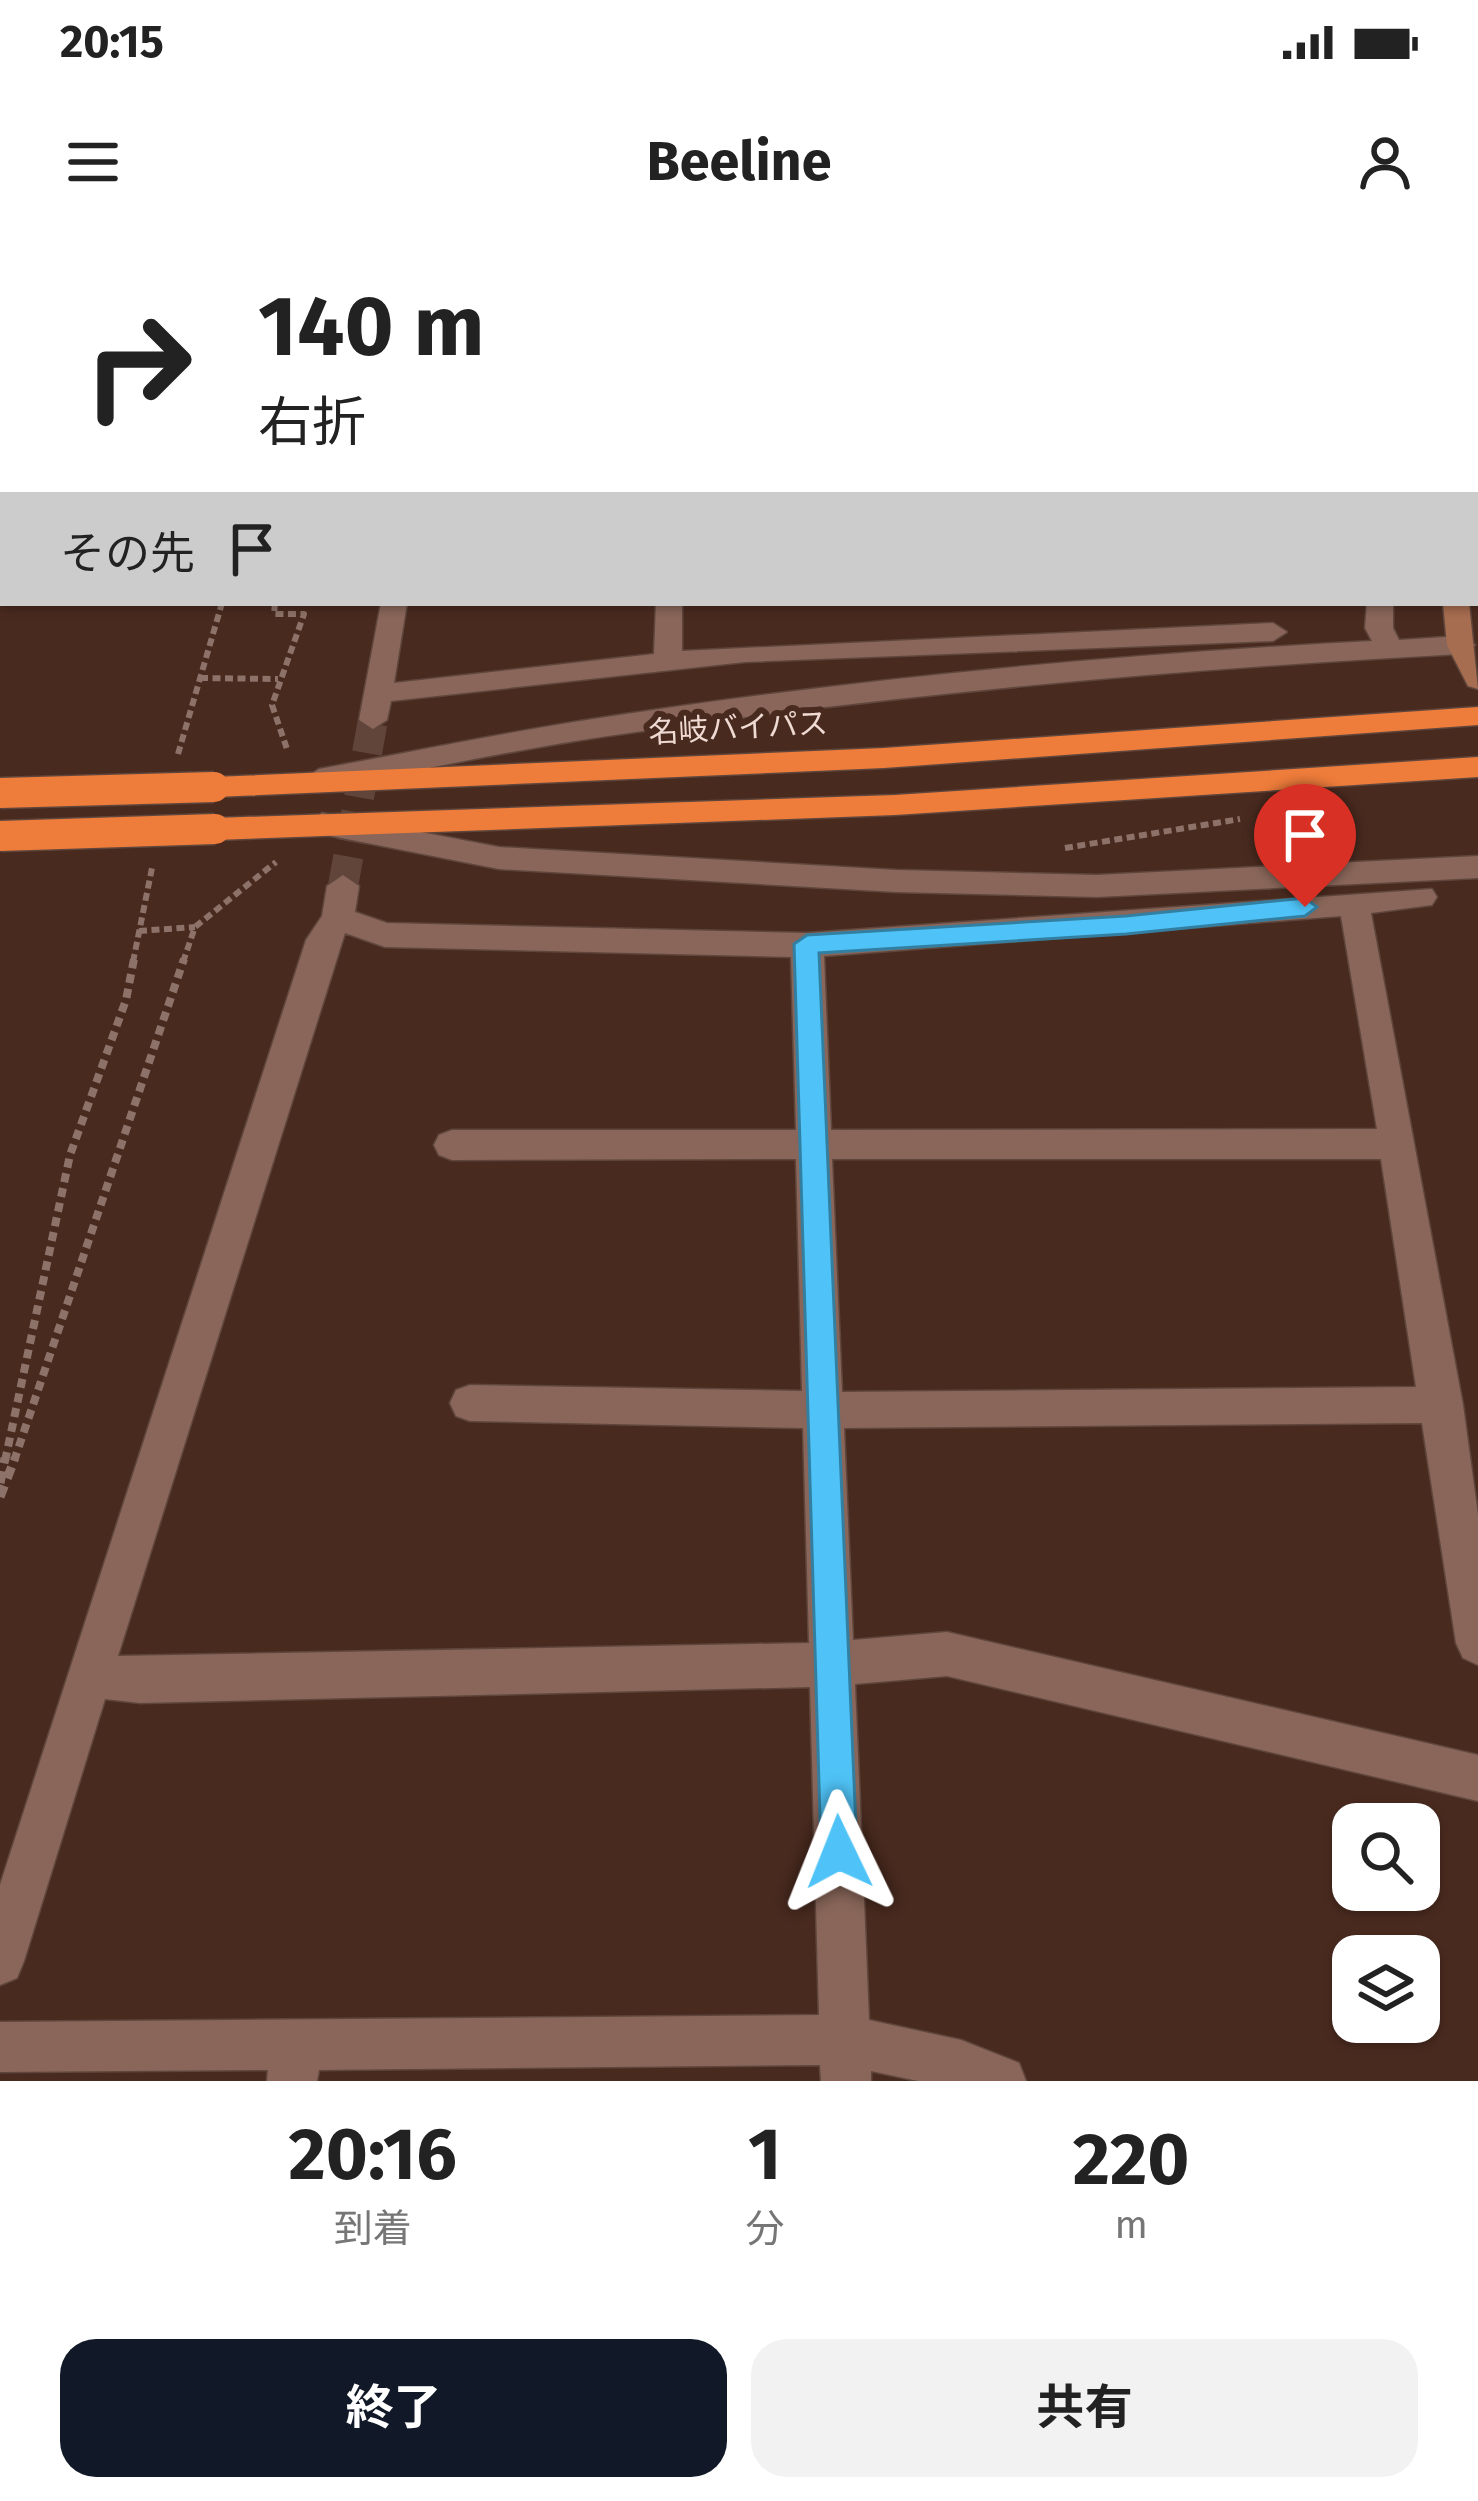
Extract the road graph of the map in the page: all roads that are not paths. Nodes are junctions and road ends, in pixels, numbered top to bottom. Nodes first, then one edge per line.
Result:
1 (393, 606) edge
2 (669, 606) edge
3 (1458, 622) edge
4 (1383, 626) edge
5 (668, 661) junction
6 (1478, 680) edge
7 (1478, 716) edge
8 (1478, 767) edge
9 (274, 786) junction
10 (0, 794) edge
11 (316, 823) junction
12 (0, 836) edge
13 (1478, 867) edge
14 (1478, 892) edge
15 (1350, 903) junction
16 (807, 944) junction
17 (811, 1142) junction
18 (1396, 1144) junction
19 (452, 1145) dead end
20 (470, 1403) dead end
21 (1443, 1406) junction
22 (825, 1410) junction
23 (1478, 1643) edge
24 (833, 1664) junction
25 (92, 1675) junction
26 (1478, 1778) edge
27 (0, 1961) edge
28 (0, 2048) edge
29 (846, 2061) edge
30 (295, 2063) edge
31 (1000, 2081) edge

1 - 5 street
2 - 5 street
3 - 4 street
3 - 6 street
4 - 5 street
4 - 9 street
7 - 9 highway, 名岐バイパス
8 - 11 highway
9 - 10 highway, 名岐バイパス, bridge
11 - 12 highway, bridge
11 - 13 street
14 - 15 street
15 - 16 street
15 - 18 street
16 - 17 street
16 - 25 street
17 - 18 street
17 - 19 street
17 - 22 street
18 - 21 street
20 - 22 street
21 - 22 street
21 - 23 street
22 - 24 street
24 - 25 street
24 - 26 street
24 - 29 street
25 - 27 street
28 - 30 street
29 - 30 street
29 - 31 street

